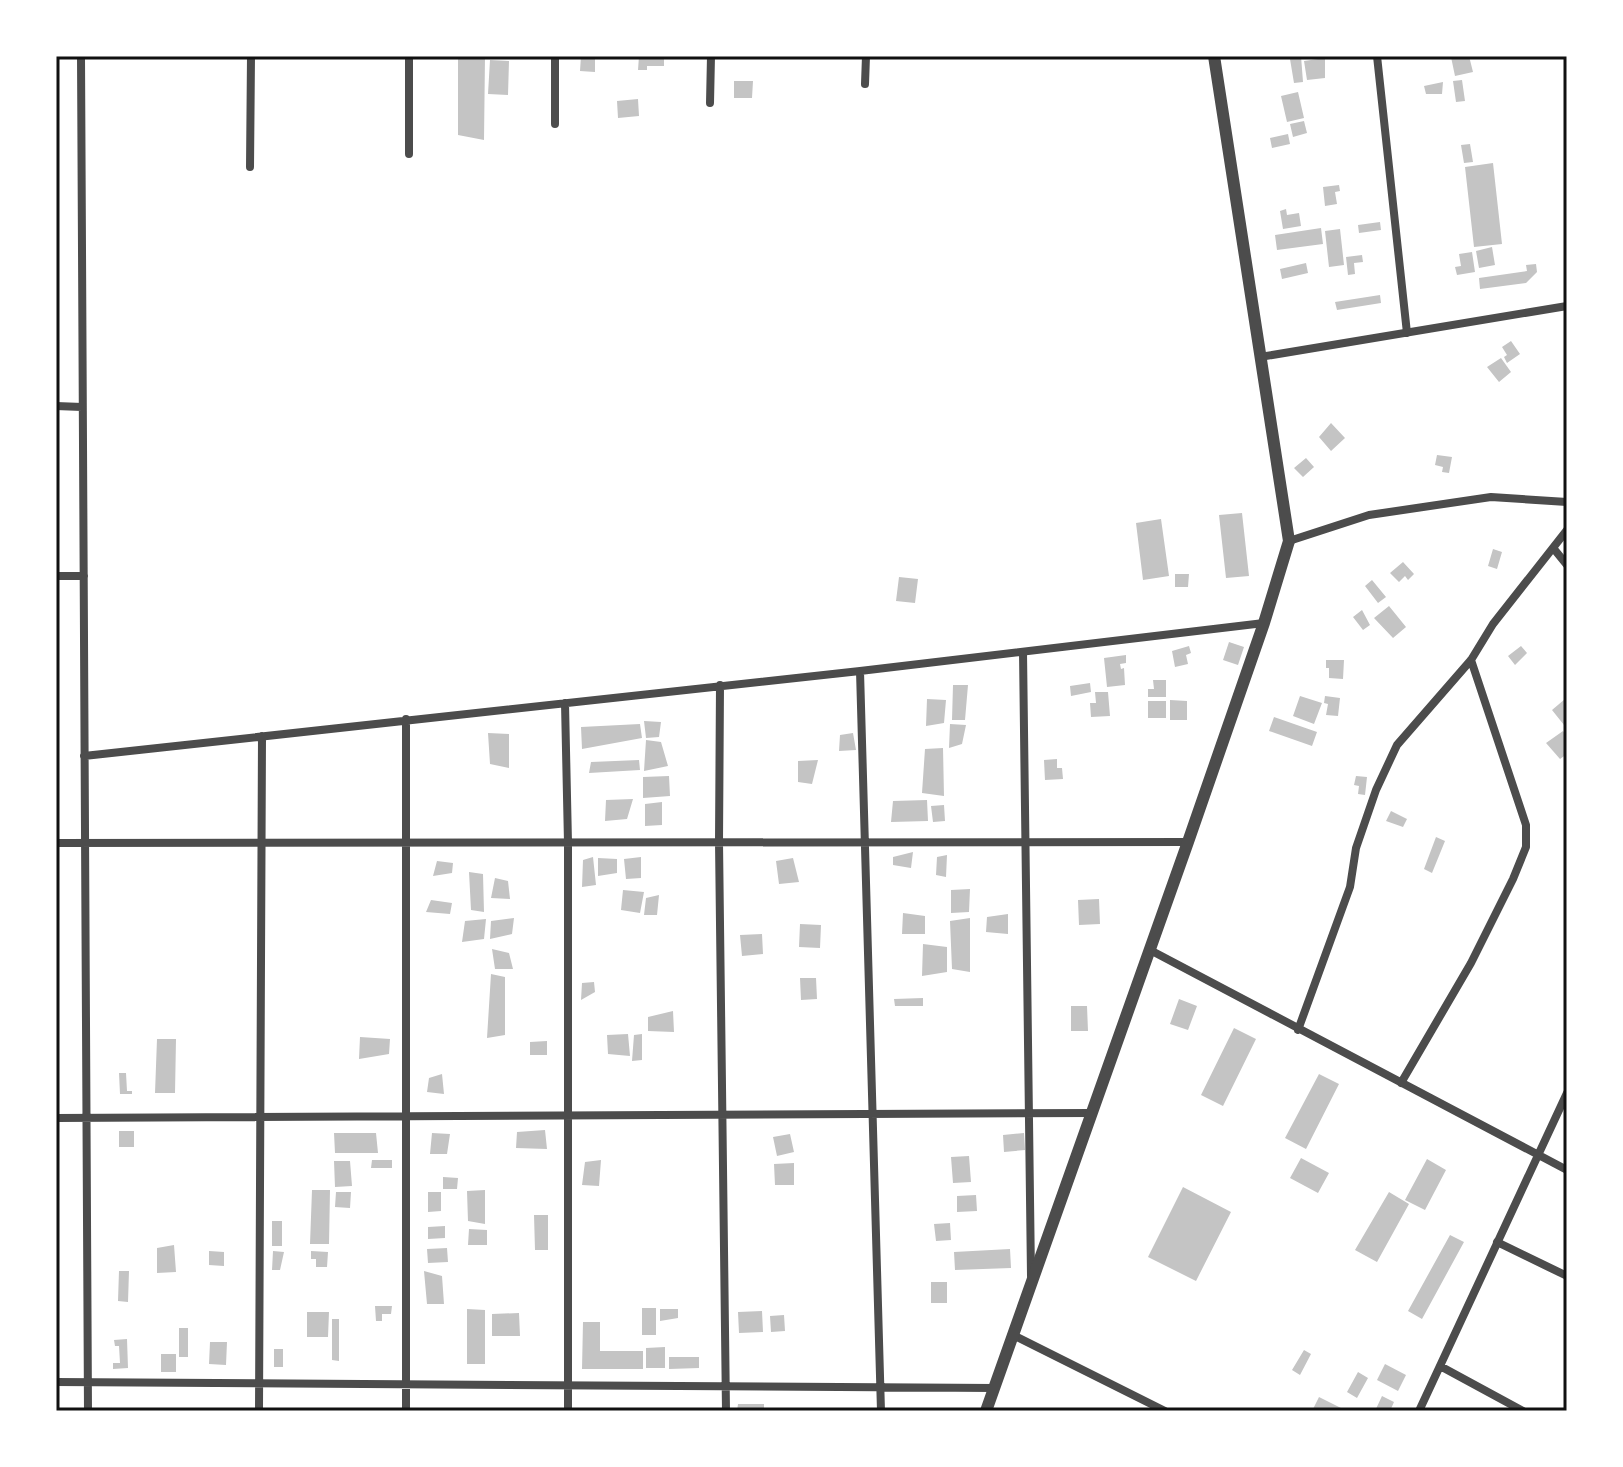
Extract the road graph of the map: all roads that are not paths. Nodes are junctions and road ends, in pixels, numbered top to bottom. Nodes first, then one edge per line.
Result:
1 (81, 56) edge
2 (251, 56) edge
3 (409, 56) edge
4 (555, 56) edge
5 (711, 56) edge
6 (866, 56) edge
7 (1214, 56) edge
8 (1377, 56) edge
9 (865, 84) dead end
10 (710, 103) dead end
11 (555, 124) dead end
12 (409, 154) dead end
13 (250, 167) dead end
14 (1567, 306) edge
15 (1407, 333) junction
16 (1260, 357) junction
17 (56, 406) edge
18 (82, 407) junction
19 (1567, 502) edge
20 (1567, 530) edge
21 (1289, 541) junction
22 (1554, 549) junction
23 (1567, 565) edge
24 (56, 576) edge
25 (84, 576) junction
26 (1264, 623) junction
27 (1023, 652) junction
28 (1471, 660) junction
29 (860, 671) junction
30 (720, 685) junction
31 (565, 703) junction
32 (406, 719) junction
33 (262, 736) junction
34 (84, 756) junction
35 (719, 842) junction
36 (1027, 842) junction
37 (1188, 842) junction
38 (56, 843) edge
39 (85, 843) junction
40 (261, 843) junction
41 (404, 843) junction
42 (568, 843) junction
43 (866, 844) junction
44 (1150, 950) junction
45 (1298, 1030) junction
46 (1401, 1083) junction
47 (1567, 1093) edge
48 (1030, 1113) junction
49 (1093, 1113) junction
50 (723, 1114) junction
51 (874, 1114) junction
52 (567, 1115) junction
53 (404, 1116) junction
54 (86, 1117) junction
55 (261, 1117) junction
56 (56, 1118) edge
57 (1537, 1156) junction
58 (1567, 1170) edge
59 (1497, 1242) junction
60 (1567, 1276) edge
61 (1031, 1285) junction
62 (1013, 1335) junction
63 (1440, 1366) junction
64 (56, 1382) edge
65 (88, 1383) junction
66 (259, 1384) junction
67 (405, 1384) junction
68 (568, 1385) junction
69 (726, 1386) junction
70 (881, 1386) junction
71 (994, 1388) junction
72 (88, 1411) edge
73 (259, 1411) edge
74 (406, 1411) edge
75 (568, 1411) edge
76 (726, 1411) edge
77 (881, 1411) edge
78 (986, 1411) edge
79 (1165, 1411) edge
80 (1419, 1411) edge
81 (1523, 1411) edge

1 - 18 street
2 - 13 street
3 - 12 street
4 - 11 street
5 - 10 street
6 - 9 street
7 - 16 street
8 - 15 street
14 - 15 street
15 - 16 street
16 - 21 street
17 - 18 street
18 - 25 street
19 - 21 street
20 - 22 street
21 - 26 street
22 - 23 street
22 - 28 street
24 - 25 street
25 - 34 street
26 - 27 street
26 - 37 street
27 - 29 street
27 - 36 street
28 - 45 street
28 - 46 street
29 - 30 street
29 - 43 street
30 - 31 street
30 - 35 street
31 - 32 street
31 - 42 street
32 - 33 street
32 - 41 street
33 - 34 street
33 - 40 street
34 - 39 street
35 - 42 street
35 - 43 street
35 - 50 street
36 - 37 street
36 - 43 street
36 - 48 street
37 - 44 street
38 - 39 street
39 - 40 street
39 - 54 street
40 - 41 street
40 - 55 street
41 - 42 street
41 - 53 street
42 - 52 street
43 - 51 street
44 - 45 street
44 - 49 street
45 - 46 street
46 - 57 street
47 - 57 street
48 - 49 street
48 - 51 street
48 - 61 street
49 - 61 street
50 - 51 street
50 - 52 street
50 - 69 street
51 - 70 street
52 - 53 street
52 - 68 street
53 - 55 street
53 - 67 street
54 - 55 street
54 - 56 street
54 - 65 street
55 - 66 street
57 - 58 street
57 - 59 street
59 - 60 street
59 - 63 street
61 - 62 street
62 - 71 street
62 - 79 street
63 - 80 street
63 - 81 street
64 - 65 street
65 - 66 street
65 - 72 street
66 - 67 street
66 - 73 street
67 - 68 street
67 - 74 street
68 - 69 street
68 - 75 street
69 - 70 street
69 - 76 street
70 - 71 street
70 - 77 street
71 - 78 street

